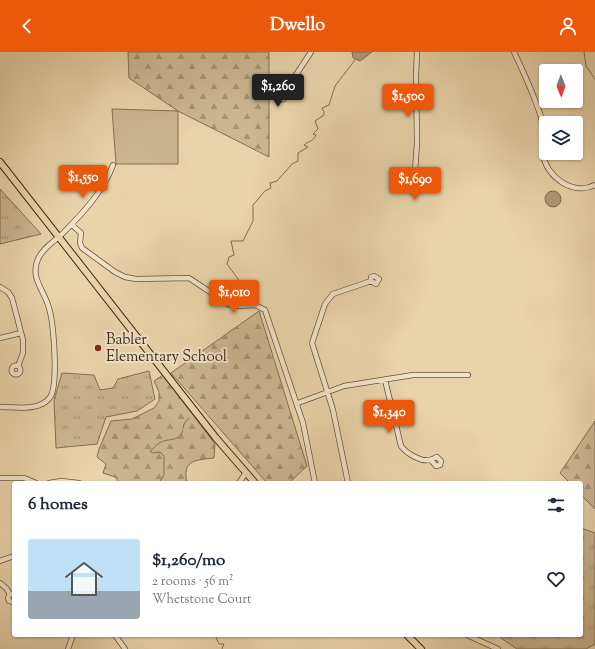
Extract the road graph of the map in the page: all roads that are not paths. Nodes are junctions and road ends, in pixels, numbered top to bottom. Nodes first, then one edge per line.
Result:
1 (311, 52) edge
2 (418, 52) edge
3 (514, 52) edge
4 (284, 93) dead end
5 (0, 162) edge
6 (113, 165) dead end
7 (0, 170) edge
8 (8, 173) junction
9 (414, 185) dead end
10 (595, 185) edge
11 (72, 225) junction
12 (59, 237) junction
13 (371, 281) dead end
14 (0, 287) edge
15 (21, 333) junction
16 (0, 338) edge
17 (18, 366) dead end
18 (468, 375) dead end
19 (385, 380) junction
20 (328, 392) junction
21 (298, 403) junction
22 (0, 407) edge
23 (431, 460) dead end
24 (245, 474) junction
25 (0, 478) edge
26 (31, 481) edge
27 (57, 481) edge
28 (67, 481) edge
29 (240, 481) edge
30 (253, 481) edge
31 (315, 481) edge
32 (348, 481) edge
33 (12, 557) edge
34 (0, 561) edge
35 (0, 584) edge
36 (12, 594) edge
37 (12, 601) edge
38 (72, 637) edge
39 (116, 637) edge
40 (409, 637) edge
41 (471, 637) edge
42 (68, 649) edge
43 (125, 649) edge
44 (421, 649) edge
45 (498, 649) edge

1 - 4 street
2 - 9 street
3 - 10 street
5 - 8 main road
6 - 11 street
7 - 8 main road
8 - 12 main road
11 - 12 street
11 - 21 street
12 - 22 street
12 - 24 main road
13 - 20 street
14 - 15 street
15 - 16 street
15 - 17 street
18 - 19 street
19 - 20 street
19 - 23 street
20 - 21 street
20 - 32 street
21 - 31 street
24 - 29 street
24 - 30 main road
25 - 26 street
27 - 28 street
33 - 34 street
35 - 36 street
36 - 37 street
38 - 42 street
39 - 43 street
40 - 44 main road
41 - 45 street

